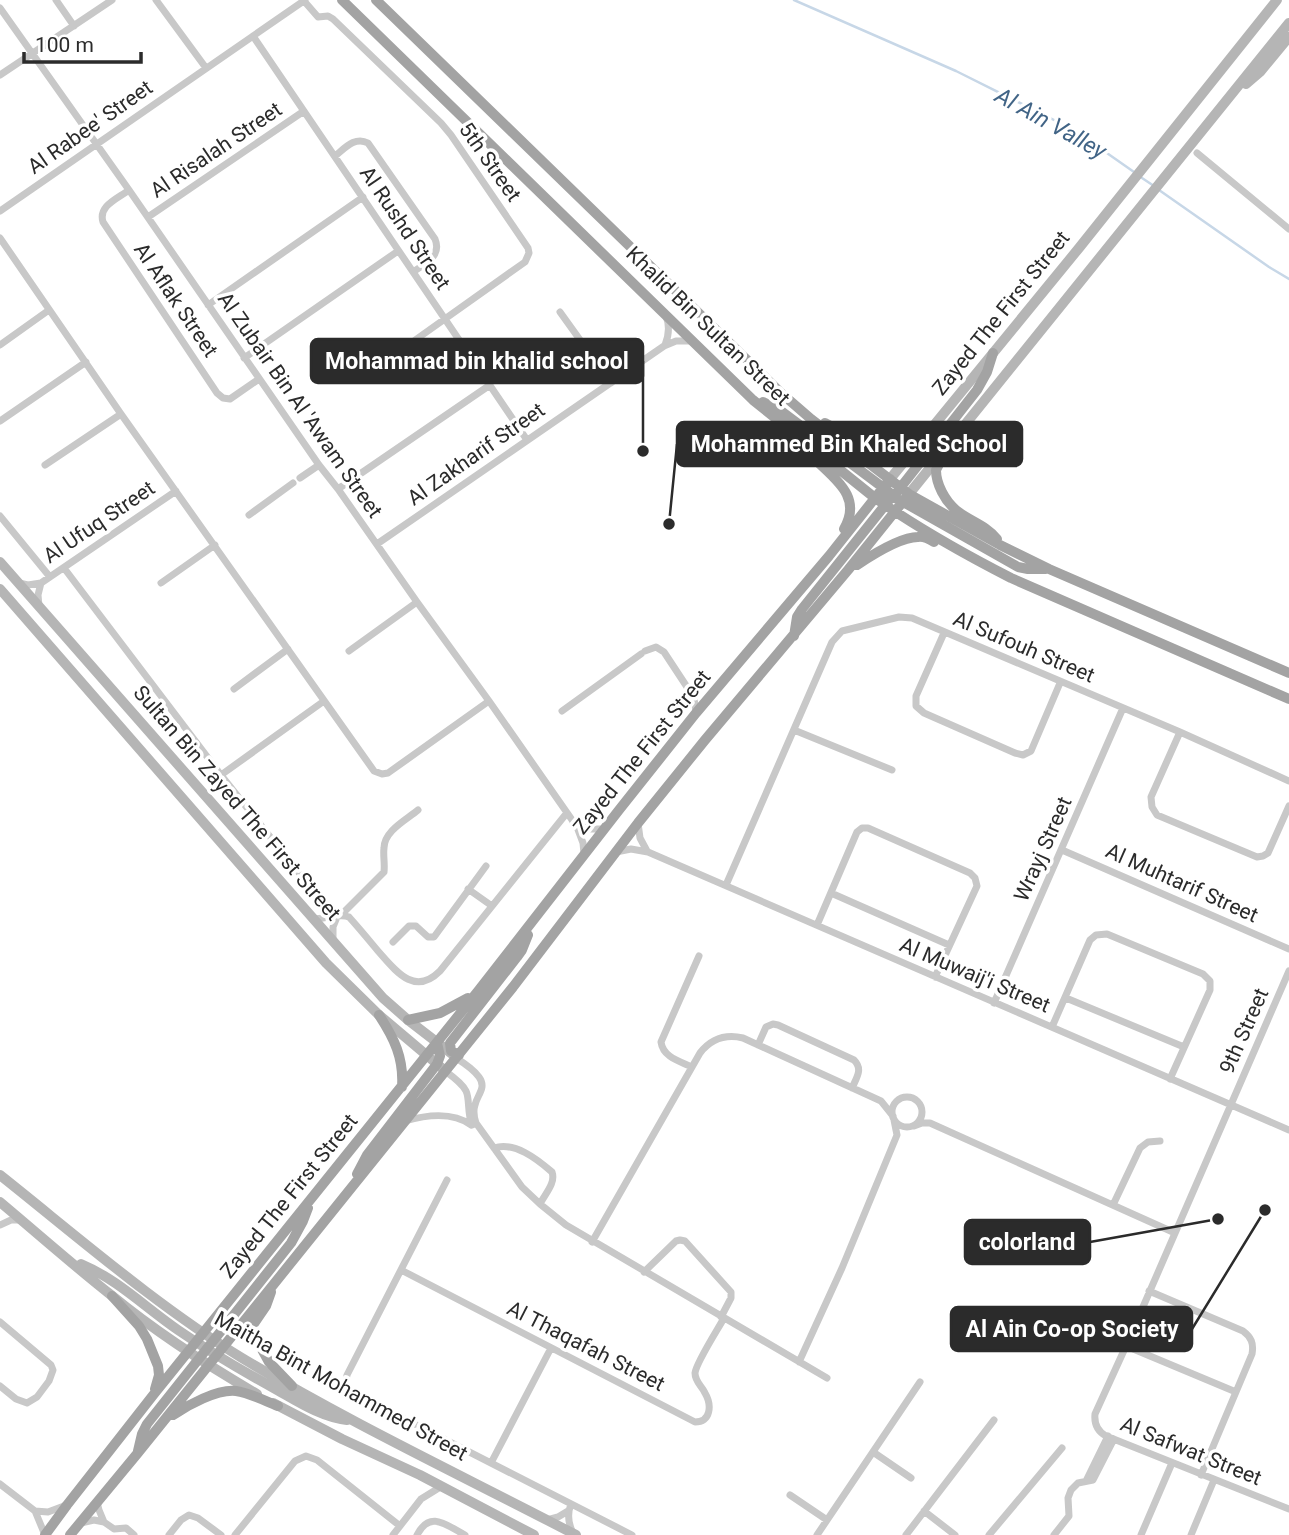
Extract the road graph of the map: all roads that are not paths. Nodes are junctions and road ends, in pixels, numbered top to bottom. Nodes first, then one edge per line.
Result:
1 (56, 0) edge
2 (112, 0) edge
3 (156, 0) edge
4 (305, 0) edge
5 (342, 0) edge
6 (376, 0) edge
7 (1273, 3) edge
8 (0, 8) edge
9 (1289, 23) edge
10 (74, 26) junction
11 (253, 36) junction
12 (1289, 37) edge
13 (31, 54) junction
14 (206, 68) junction
15 (0, 75) edge
16 (1227, 100) junction
17 (304, 111) junction
18 (96, 144) junction
19 (1197, 153) dead end
20 (335, 156) junction
21 (129, 190) junction
22 (363, 197) junction
23 (0, 211) edge
24 (148, 217) junction
25 (1289, 229) edge
26 (0, 238) edge
27 (398, 251) junction
28 (413, 272) junction
29 (208, 305) junction
30 (50, 310) junction
31 (560, 312) dead end
32 (665, 313) junction
33 (445, 319) junction
34 (696, 342) junction
35 (411, 343) dead end
36 (0, 345) edge
37 (664, 346) junction
38 (993, 353) junction
39 (244, 358) junction
40 (86, 362) junction
41 (259, 379) junction
42 (611, 383) junction
43 (490, 385) junction
44 (754, 400) junction
45 (121, 414) junction
46 (811, 419) junction
47 (0, 421) edge
48 (932, 429) junction
49 (798, 437) junction
50 (527, 440) junction
51 (948, 447) junction
52 (319, 465) junction
53 (45, 466) dead end
54 (338, 489) junction
55 (176, 491) junction
56 (894, 495) junction
57 (875, 498) junction
58 (248, 515) dead end
59 (0, 516) edge
60 (377, 544) junction
61 (215, 545) junction
62 (1000, 545) junction
63 (829, 556) junction
64 (972, 558) junction
65 (0, 562) edge
66 (64, 568) junction
67 (1049, 569) junction
68 (848, 570) junction
69 (51, 577) junction
70 (19, 583) junction
71 (41, 583) junction
72 (161, 583) dead end
73 (0, 589) edge
74 (417, 602) junction
75 (39, 607) junction
76 (944, 633) junction
77 (794, 636) junction
78 (46, 642) junction
79 (288, 649) junction
80 (349, 651) dead end
81 (1289, 673) edge
82 (1060, 683) junction
83 (108, 685) junction
84 (234, 689) dead end
85 (689, 690) junction
86 (714, 692) junction
87 (1289, 699) edge
88 (324, 701) junction
89 (489, 701) junction
90 (1123, 708) junction
91 (562, 711) dead end
92 (696, 713) junction
93 (794, 730) junction
94 (1180, 732) junction
95 (891, 770) dead end
96 (221, 775) junction
97 (1289, 781) edge
98 (1289, 806) edge
99 (418, 810) dead end
100 (566, 814) junction
101 (573, 822) junction
102 (638, 823) junction
103 (604, 829) junction
104 (1062, 850) junction
105 (615, 852) junction
106 (648, 852) junction
107 (584, 855) junction
108 (486, 866) dead end
109 (298, 872) dead end
110 (726, 885) junction
111 (468, 889) junction
112 (831, 893) junction
113 (492, 906) junction
114 (339, 916) junction
115 (313, 919) junction
116 (531, 925) junction
117 (817, 925) junction
118 (333, 942) junction
119 (393, 942) dead end
120 (949, 945) junction
121 (1289, 949) edge
122 (699, 956) dead end
123 (1289, 971) edge
124 (935, 977) junction
125 (479, 990) junction
126 (1066, 998) junction
127 (994, 1003) junction
128 (379, 1015) junction
129 (408, 1020) junction
130 (1052, 1027) junction
131 (437, 1043) junction
132 (758, 1045) junction
133 (1184, 1047) junction
134 (427, 1056) junction
135 (458, 1056) junction
136 (692, 1067) junction
137 (441, 1068) junction
138 (1170, 1079) junction
139 (402, 1087) junction
140 (852, 1088) junction
141 (900, 1099) junction
142 (881, 1101) junction
143 (1230, 1105) junction
144 (922, 1110) junction
145 (893, 1118) junction
146 (405, 1121) junction
147 (930, 1123) junction
148 (474, 1127) junction
149 (911, 1127) junction
150 (1289, 1129) edge
151 (897, 1135) junction
152 (1160, 1141) dead end
153 (494, 1148) junction
154 (0, 1175) edge
155 (447, 1180) dead end
156 (355, 1184) junction
157 (312, 1198) junction
158 (0, 1202) edge
159 (540, 1204) junction
160 (1113, 1205) junction
161 (21, 1220) junction
162 (0, 1224) edge
163 (1175, 1233) junction
164 (592, 1242) junction
165 (70, 1261) junction
166 (401, 1270) junction
167 (643, 1272) junction
168 (272, 1286) junction
169 (1149, 1291) junction
170 (112, 1296) junction
171 (722, 1317) junction
172 (0, 1322) edge
173 (196, 1341) junction
174 (1126, 1346) junction
175 (215, 1347) junction
176 (551, 1348) junction
177 (204, 1361) junction
178 (799, 1362) junction
179 (827, 1378) dead end
180 (920, 1382) dead end
181 (0, 1386) edge
182 (292, 1386) junction
183 (1236, 1392) junction
184 (154, 1394) junction
185 (278, 1406) junction
186 (164, 1420) junction
187 (354, 1420) junction
188 (994, 1420) dead end
189 (1111, 1437) junction
190 (1062, 1448) dead end
191 (873, 1452) junction
192 (137, 1454) junction
193 (491, 1463) junction
194 (1172, 1463) junction
195 (1201, 1475) junction
196 (911, 1478) dead end
197 (1214, 1480) junction
198 (421, 1483) junction
199 (0, 1484) edge
200 (442, 1486) junction
201 (790, 1495) dead end
202 (421, 1499) junction
203 (97, 1502) junction
204 (67, 1505) junction
205 (570, 1507) junction
206 (1289, 1509) edge
207 (35, 1511) junction
208 (924, 1511) junction
209 (547, 1520) junction
210 (827, 1520) junction
211 (104, 1522) junction
212 (78, 1525) junction
213 (400, 1526) junction
214 (575, 1534) edge
215 (45, 1535) edge
216 (70, 1535) edge
217 (134, 1535) edge
218 (169, 1535) edge
219 (221, 1535) edge
220 (235, 1535) edge
221 (393, 1535) edge
222 (417, 1535) edge
223 (465, 1535) edge
224 (534, 1535) edge
225 (632, 1535) edge
226 (817, 1535) edge
227 (906, 1535) edge
228 (954, 1535) edge
229 (989, 1535) edge
230 (1055, 1535) edge
231 (1141, 1535) edge
232 (1191, 1535) edge

1 - 10 street
2 - 10 street
3 - 14 street
4 - 11 street, Al Rabee' Street
4 - 33 street, 5th Street
5 - 32 main road, Khalid Bin Sultan Street
6 - 46 main road, Khalid Bin Sultan Street
7 - 38 main road, Zayed The First Street
8 - 13 street, Al Zubair Bin Al 'Awam Street
9 - 16 main road, Zayed The First Street
10 - 13 street
11 - 14 street, Al Rabee' Street
11 - 17 street, Al Rushd Street
12 - 16 main road
13 - 15 street
13 - 18 street, Al Zubair Bin Al 'Awam Street
14 - 18 street, Al Rabee' Street
16 - 51 main road, Zayed The First Street
17 - 20 street, Al Rushd Street
17 - 24 street, Al Risalah Street
18 - 21 street, Al Zubair Bin Al 'Awam Street
18 - 23 street, Al Rabee' Street
19 - 25 street
20 - 22 street, Al Rushd Street
20 - 28 street
21 - 24 street, Al Zubair Bin Al 'Awam Street
21 - 41 street, Al Aflak Street
22 - 27 street, Al Rushd Street
22 - 29 street
24 - 29 street, Al Zubair Bin Al 'Awam Street
26 - 30 street
27 - 28 street, Al Rushd Street
27 - 39 street
28 - 33 street, Al Rushd Street
29 - 39 street, Al Zubair Bin Al 'Awam Street
30 - 36 street
30 - 40 street
31 - 42 street
32 - 34 main road, Khalid Bin Sultan Street
32 - 37 street
33 - 35 street, 5th Street
33 - 43 street, Al Rushd Street
34 - 37 street, Al Zakharif Street
34 - 44 main road, Khalid Bin Sultan Street
37 - 42 street, Al Zakharif Street
38 - 48 main road, Zayed The First Street
38 - 56 main road
39 - 41 street, Al Zubair Bin Al 'Awam Street
40 - 45 street
40 - 47 street
41 - 52 street, Al Zubair Bin Al 'Awam Street
42 - 50 street, Al Zakharif Street
43 - 50 street, Al Rushd Street
43 - 54 street
44 - 49 main road, Khalid Bin Sultan Street
44 - 56 main road
45 - 53 street
45 - 55 street
46 - 48 main road
46 - 56 main road, Khalid Bin Sultan Street
48 - 56 main road, Zayed The First Street
49 - 57 main road, Khalid Bin Sultan Street
49 - 63 main road
50 - 60 street, Al Zakharif Street
51 - 56 main road, Zayed The First Street
51 - 62 main road
52 - 54 street, Al Zubair Bin Al 'Awam Street
52 - 58 street
54 - 60 street, Al Zubair Bin Al 'Awam Street
55 - 61 street
55 - 66 street, Al Ufuq Street
56 - 57 main road, Khalid Bin Sultan Street
56 - 62 main road, Khalid Bin Sultan Street
56 - 64 main road, Khalid Bin Sultan Street
56 - 67 main road
56 - 68 main road, Zayed The First Street
56 - 77 main road
57 - 63 main road, Zayed The First Street
59 - 69 street
60 - 74 street, Al Zubair Bin Al 'Awam Street
61 - 72 street
61 - 79 street
62 - 67 main road, Khalid Bin Sultan Street
63 - 86 main road, Zayed The First Street
64 - 68 main road
64 - 87 main road, Khalid Bin Sultan Street
65 - 70 main road, Sultan Bin Zayed The First Street
66 - 69 street, Al Ufuq Street
66 - 96 street
67 - 81 main road, Khalid Bin Sultan Street
68 - 77 main road, Zayed The First Street
69 - 71 street, Al Ufuq Street
70 - 71 street, Al Ufuq Street
70 - 75 main road, Sultan Bin Zayed The First Street
71 - 75 street, Al Ufuq Street
73 - 78 main road, Sultan Bin Zayed The First Street
74 - 80 street
74 - 89 street, Al Zubair Bin Al 'Awam Street
75 - 83 main road, Sultan Bin Zayed The First Street
76 - 82 street, Al Sufouh Street
76 - 82 street
76 - 93 street, Al Sufouh Street
77 - 102 main road, Zayed The First Street
78 - 83 main road
78 - 128 main road, Sultan Bin Zayed The First Street
79 - 84 street
79 - 88 street
82 - 90 street, Al Sufouh Street
83 - 115 main road, Sultan Bin Zayed The First Street
85 - 86 street
85 - 91 street
85 - 92 street
86 - 92 main road, Zayed The First Street
88 - 89 street
88 - 96 street
89 - 100 street, Al Zubair Bin Al 'Awam Street
90 - 94 street, Al Sufouh Street
90 - 104 street, Wrayj Street
92 - 103 main road, Zayed The First Street
93 - 95 street
93 - 110 street, Al Sufouh Street
94 - 97 street, Al Sufouh Street
94 - 98 street
96 - 109 street
99 - 114 street
100 - 101 street, Al Zubair Bin Al 'Awam Street
100 - 113 street
101 - 103 street
101 - 107 street, Al Zubair Bin Al 'Awam Street
102 - 105 main road, Zayed The First Street
102 - 106 street
103 - 107 main road, Zayed The First Street
104 - 121 street, Al Muhtarif Street
104 - 127 street, Wrayj Street
105 - 106 street, Al Muwaij'i Street
105 - 135 main road, Zayed The First Street
106 - 110 street, Al Muwaij'i Street
107 - 116 main road, Zayed The First Street
108 - 111 street
110 - 117 street, Al Muwaij'i Street
111 - 113 street
111 - 119 street
112 - 117 street
112 - 120 street
112 - 120 street
113 - 114 street
114 - 115 street
114 - 118 street
115 - 118 main road, Sultan Bin Zayed The First Street
116 - 125 main road, Zayed The First Street
116 - 135 main road
117 - 124 street, Al Muwaij'i Street
118 - 129 main road, Sultan Bin Zayed The First Street
120 - 124 street
122 - 136 street
123 - 143 street, 9th Street
124 - 127 street, Al Muwaij'i Street
125 - 129 main road
125 - 131 main road, Zayed The First Street
126 - 130 street
126 - 133 street
126 - 133 street
127 - 130 street, Al Muwaij'i Street
128 - 134 main road, Sultan Bin Zayed The First Street
128 - 139 main road
129 - 131 main road, Sultan Bin Zayed The First Street
130 - 138 street, Al Muwaij'i Street
131 - 134 main road, Zayed The First Street
131 - 135 main road, Sultan Bin Zayed The First Street
131 - 137 main road
132 - 136 street
132 - 140 street
132 - 140 street
133 - 138 street
134 - 137 main road, Sultan Bin Zayed The First Street
134 - 139 main road, Zayed The First Street
135 - 137 main road, Zayed The First Street
135 - 153 street
136 - 164 street
137 - 146 main road, Zayed The First Street
137 - 148 street
137 - 156 main road
138 - 143 street, Al Muwaij'i Street
139 - 157 main road, Zayed The First Street
140 - 142 street
141 - 142 street
141 - 144 street
141 - 145 street
142 - 145 street
143 - 150 street, Al Muwaij'i Street
143 - 163 street, Al Safwat Street
144 - 147 street
144 - 149 street
145 - 149 street
145 - 151 street
146 - 148 street
146 - 156 main road, Zayed The First Street
147 - 149 street
147 - 160 street
148 - 153 street
149 - 151 street
151 - 178 street
152 - 160 street
153 - 159 street
153 - 159 street
154 - 173 main road, Maitha Bint Mohammed Street
155 - 166 street
156 - 168 main road, Zayed The First Street
157 - 173 main road, Zayed The First Street
157 - 175 main road
158 - 161 main road, Maitha Bint Mohammed Street
158 - 162 street
159 - 164 street
160 - 163 street
161 - 162 street
161 - 165 main road, Maitha Bint Mohammed Street
163 - 169 street, Al Safwat Street
164 - 167 street
165 - 170 main road, Maitha Bint Mohammed Street
165 - 173 main road
166 - 176 street, Al Thaqafah Street
166 - 193 street
167 - 171 street
167 - 171 street
168 - 175 main road, Zayed The First Street
168 - 182 main road
169 - 174 street, Al Safwat Street
169 - 183 street
170 - 173 main road, Maitha Bint Mohammed Street
170 - 184 main road
171 - 176 street, Al Thaqafah Street
171 - 178 street
172 - 181 street
173 - 175 main road
173 - 175 main road
173 - 177 main road, Maitha Bint Mohammed Street
173 - 184 main road, Zayed The First Street
174 - 183 street
174 - 189 street, Al Safwat Street
175 - 177 main road, Zayed The First Street
175 - 182 main road, Maitha Bint Mohammed Street
175 - 187 main road
176 - 193 street
177 - 185 main road, Maitha Bint Mohammed Street
177 - 186 main road, Zayed The First Street
177 - 192 main road
178 - 179 street
180 - 191 street
182 - 187 main road, Maitha Bint Mohammed Street
183 - 195 street
184 - 204 main road, Zayed The First Street
185 - 186 main road
185 - 198 main road, Maitha Bint Mohammed Street
186 - 192 main road, Zayed The First Street
187 - 209 main road, Maitha Bint Mohammed Street
188 - 208 street
189 - 194 street, Al Safwat Street
189 - 230 street
190 - 229 street
191 - 196 street
191 - 210 street
192 - 203 main road, Zayed The First Street
193 - 205 street
194 - 195 street, Al Safwat Street
194 - 231 street
195 - 197 street, Al Safwat Street
197 - 206 street, Al Safwat Street
197 - 232 street
198 - 200 main road, Maitha Bint Mohammed Street
198 - 202 street
199 - 207 street
200 - 202 street
200 - 224 main road, Maitha Bint Mohammed Street
201 - 210 street
202 - 213 street
203 - 211 street
203 - 212 main road, Zayed The First Street
204 - 207 street
204 - 215 main road, Zayed The First Street
205 - 209 street
205 - 214 street
205 - 225 street
207 - 215 street
208 - 227 street
208 - 228 street
209 - 214 main road, Maitha Bint Mohammed Street
210 - 226 street
211 - 212 street
211 - 217 street
212 - 216 main road, Zayed The First Street
213 - 220 street
213 - 221 street
218 - 219 street
222 - 223 street

